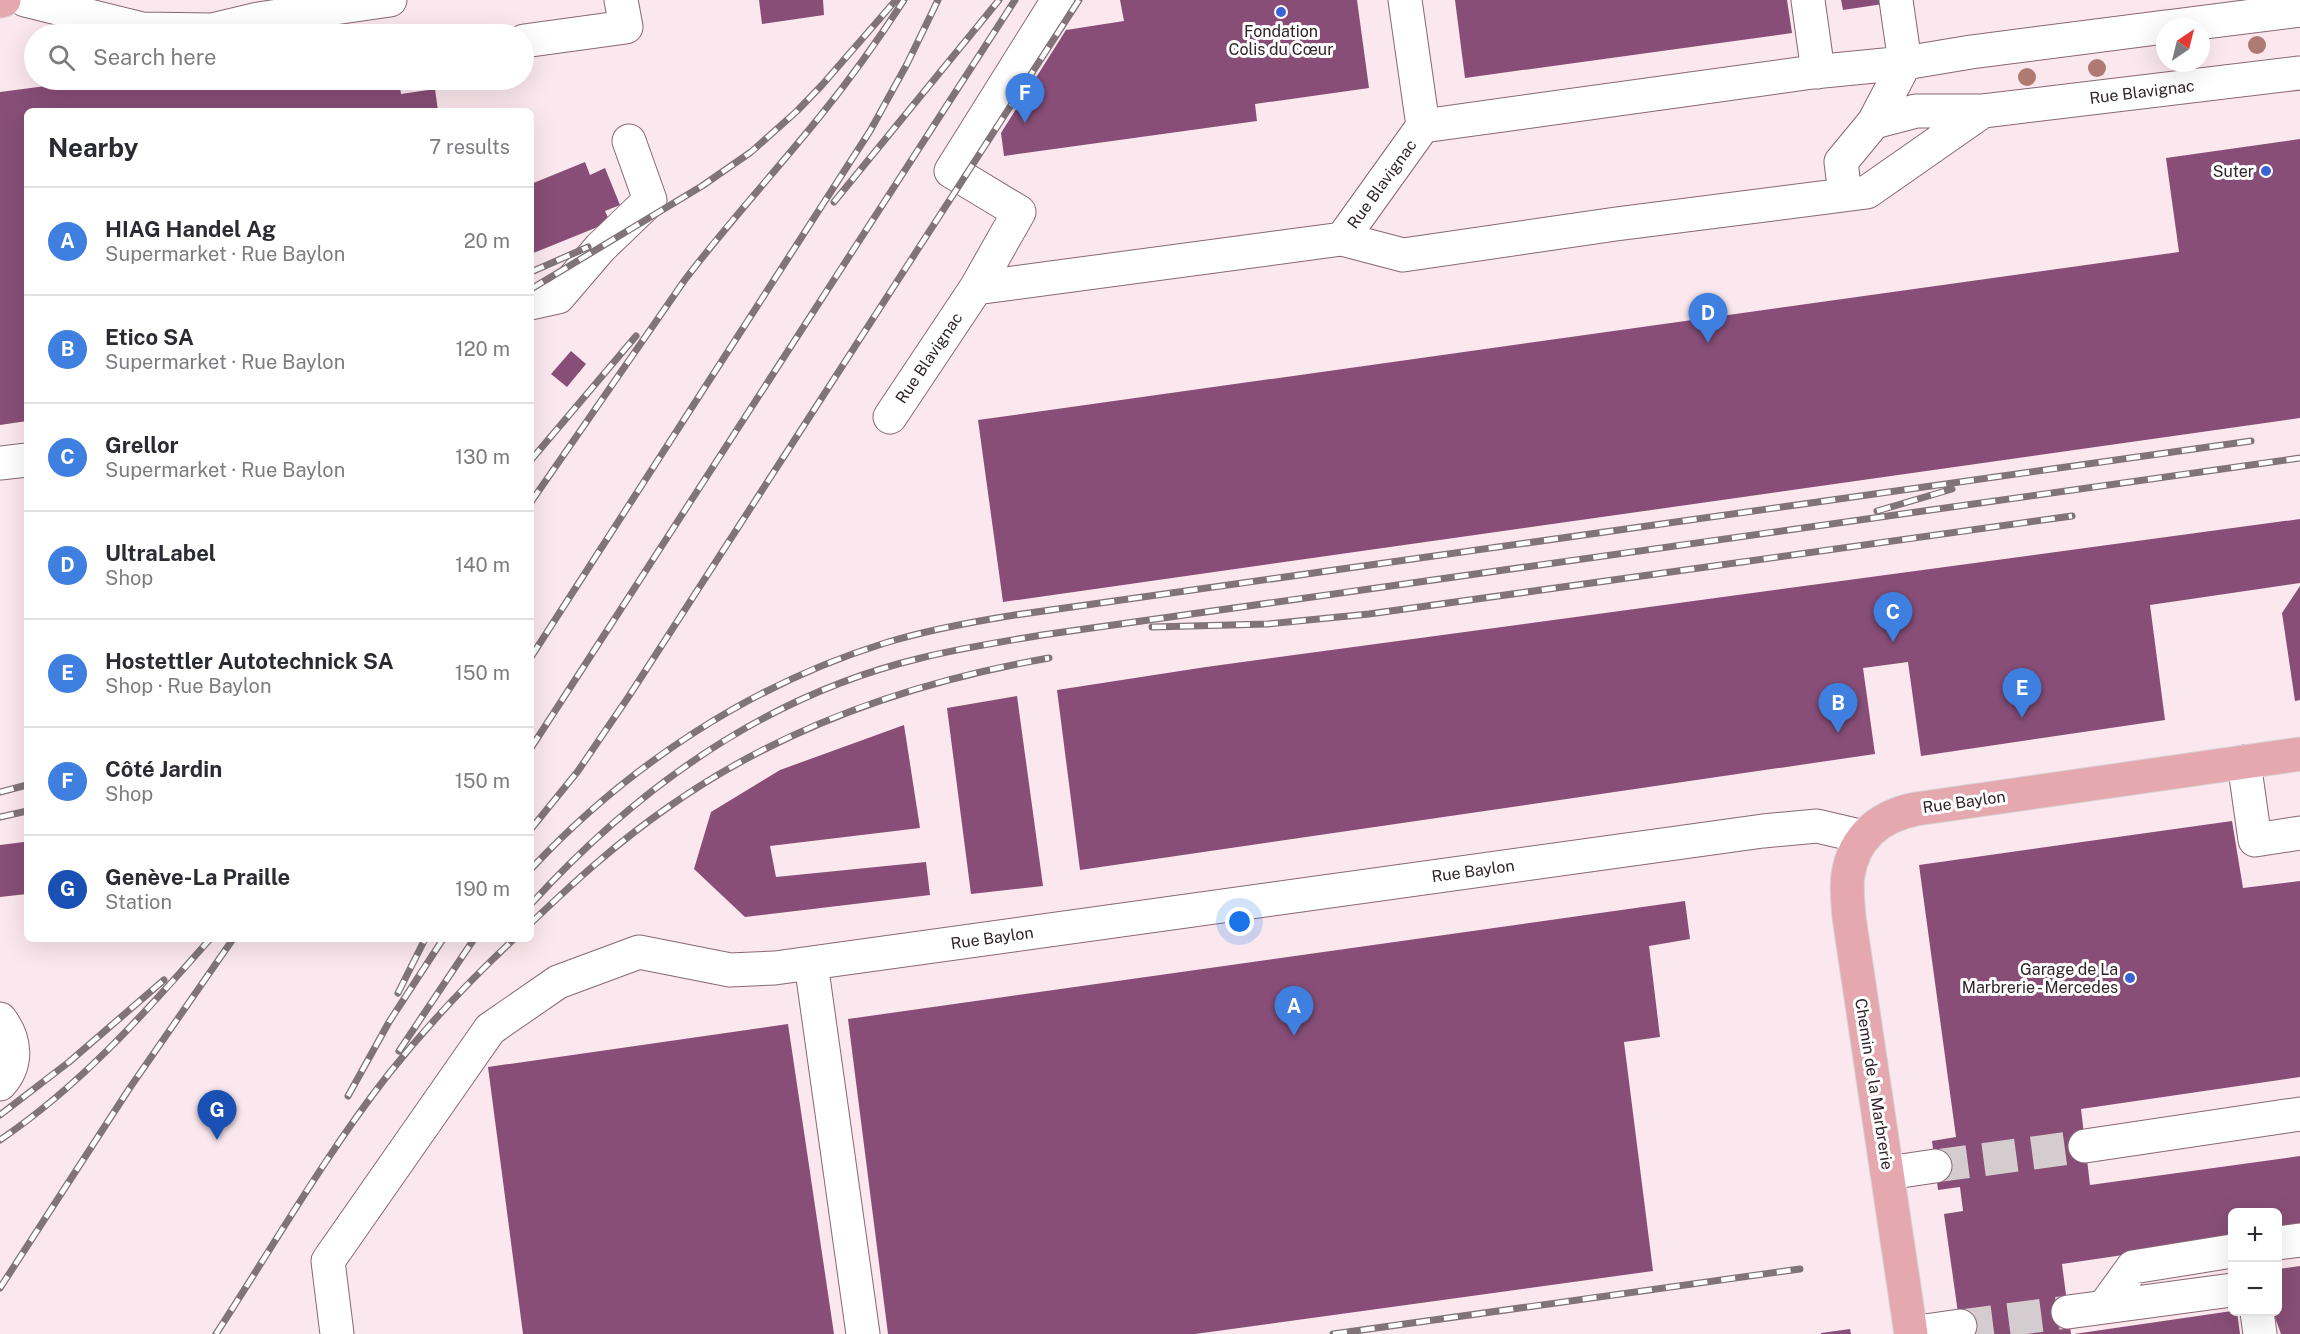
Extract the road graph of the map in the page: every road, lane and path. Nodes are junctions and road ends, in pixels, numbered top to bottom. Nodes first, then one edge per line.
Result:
1 (25, 0) edge
2 (390, 0) edge
3 (621, 0) edge
4 (1058, 0) edge
5 (1405, 0) edge
6 (1808, 0) edge
7 (1896, 0) edge
8 (2300, 10) edge
9 (2210, 21) edge
10 (122, 24) edge
11 (237, 24) edge
12 (2156, 28) edge
13 (534, 40) edge
14 (1905, 63) junction
15 (1818, 72) junction
16 (2300, 73) edge
17 (1983, 111) junction
18 (1874, 122) junction
19 (1423, 126) junction
20 (629, 141) dead end
21 (1845, 194) junction
22 (1342, 239) junction
23 (975, 288) junction
24 (534, 302) edge
25 (890, 417) dead end
26 (2300, 754) edge
27 (2244, 762) junction
28 (2300, 833) edge
29 (1864, 837) junction
30 (811, 963) junction
31 (0, 1019) edge
32 (0, 1084) edge
33 (2300, 1114) edge
34 (2085, 1146) tunnel mouth
35 (1935, 1166) tunnel mouth
36 (1888, 1173) junction
37 (2300, 1239) edge
38 (2282, 1242) edge
39 (2228, 1252) edge
40 (2228, 1291) edge
41 (2104, 1307) junction
42 (2068, 1312) tunnel mouth
43 (2258, 1316) edge
44 (1960, 1326) tunnel mouth
45 (337, 1334) edge
46 (863, 1334) edge
47 (1911, 1334) edge
48 (2260, 1334) edge

1 - 10 street
2 - 11 street
3 - 13 street
4 - 23 street
5 - 19 street
6 - 15 street
7 - 14 street
8 - 9 street, Rue Blavignac
12 - 14 street, Rue Blavignac
14 - 15 street, Rue Blavignac
14 - 18 street
15 - 19 street, Rue Blavignac
16 - 17 street, Rue Blavignac
17 - 18 street, Rue Blavignac
17 - 21 street
18 - 21 street
19 - 22 street, Rue Blavignac
20 - 24 street
21 - 22 street
22 - 23 street, Rue Blavignac
23 - 25 street, Rue Blavignac
26 - 27 main road, Rue Baylon
27 - 28 street
27 - 29 main road, Rue Baylon
29 - 30 street, Rue Baylon
29 - 36 main road, Chemin de la Marbrerie
30 - 45 street, Rue Baylon
30 - 46 street
31 - 32 street
33 - 34 street
35 - 36 street
36 - 47 main road, Chemin de la Marbrerie
37 - 38 street
39 - 41 street
40 - 41 street
41 - 42 street
43 - 48 street
44 - 47 street

